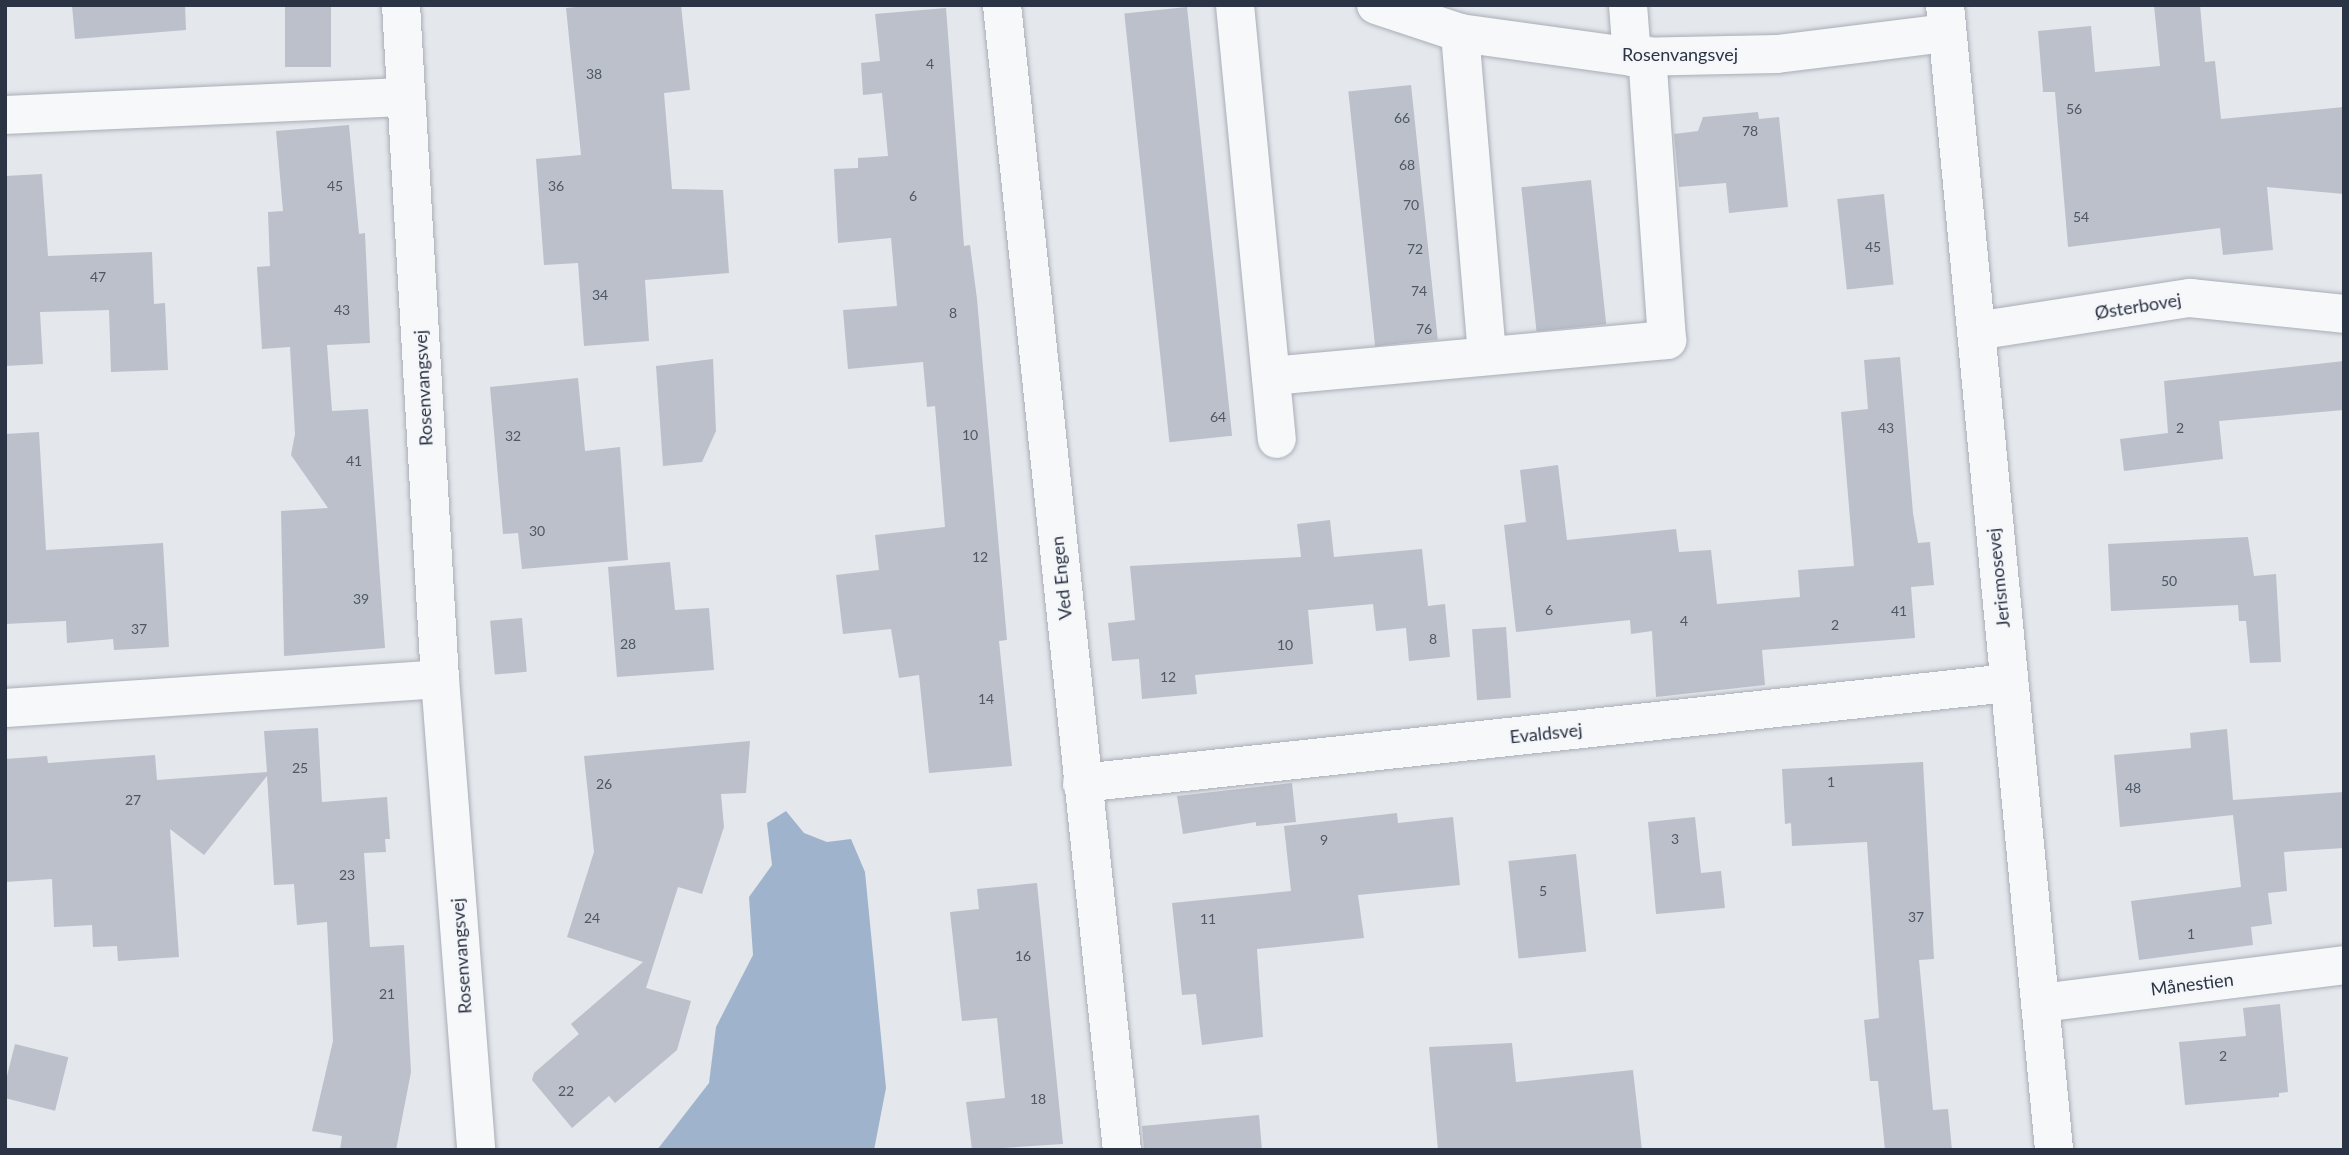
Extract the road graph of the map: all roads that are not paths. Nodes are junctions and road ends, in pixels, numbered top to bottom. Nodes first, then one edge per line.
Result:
1 (401, 5) edge
2 (1002, 5) edge
3 (1235, 5) edge
4 (1376, 5) edge
5 (1628, 5) edge
6 (1946, 19) edge
7 (1460, 33) junction
8 (1639, 56) junction
9 (406, 97) junction
10 (5, 115) edge
11 (2344, 314) edge
12 (1976, 331) junction
13 (1487, 356) junction
14 (1271, 376) junction
15 (1277, 439) dead end
16 (440, 679) junction
17 (2009, 683) junction
18 (5, 708) edge
19 (1082, 783) junction
20 (2344, 965) edge
21 (2041, 1003) junction
22 (476, 1150) edge
23 (1122, 1150) edge
24 (2054, 1150) edge

1 - 9 street, Rosenvangsvej
2 - 19 street, Ved Engen
3 - 14 street
4 - 7 street, Rosenvangsvej
5 - 8 street
6 - 8 street, Rosenvangsvej
6 - 12 street, Jerismosevej
7 - 8 street, Rosenvangsvej
7 - 13 street
8 - 13 street
9 - 10 street
9 - 16 street, Rosenvangsvej
11 - 12 street, Østerbovej
12 - 17 street, Jerismosevej
13 - 14 street
14 - 15 street
16 - 18 street
16 - 22 street, Rosenvangsvej
17 - 19 street, Evaldsvej
17 - 21 street, Jerismosevej
19 - 23 street, Ved Engen
20 - 21 street, Månestien
21 - 24 street, Jerismosevej

